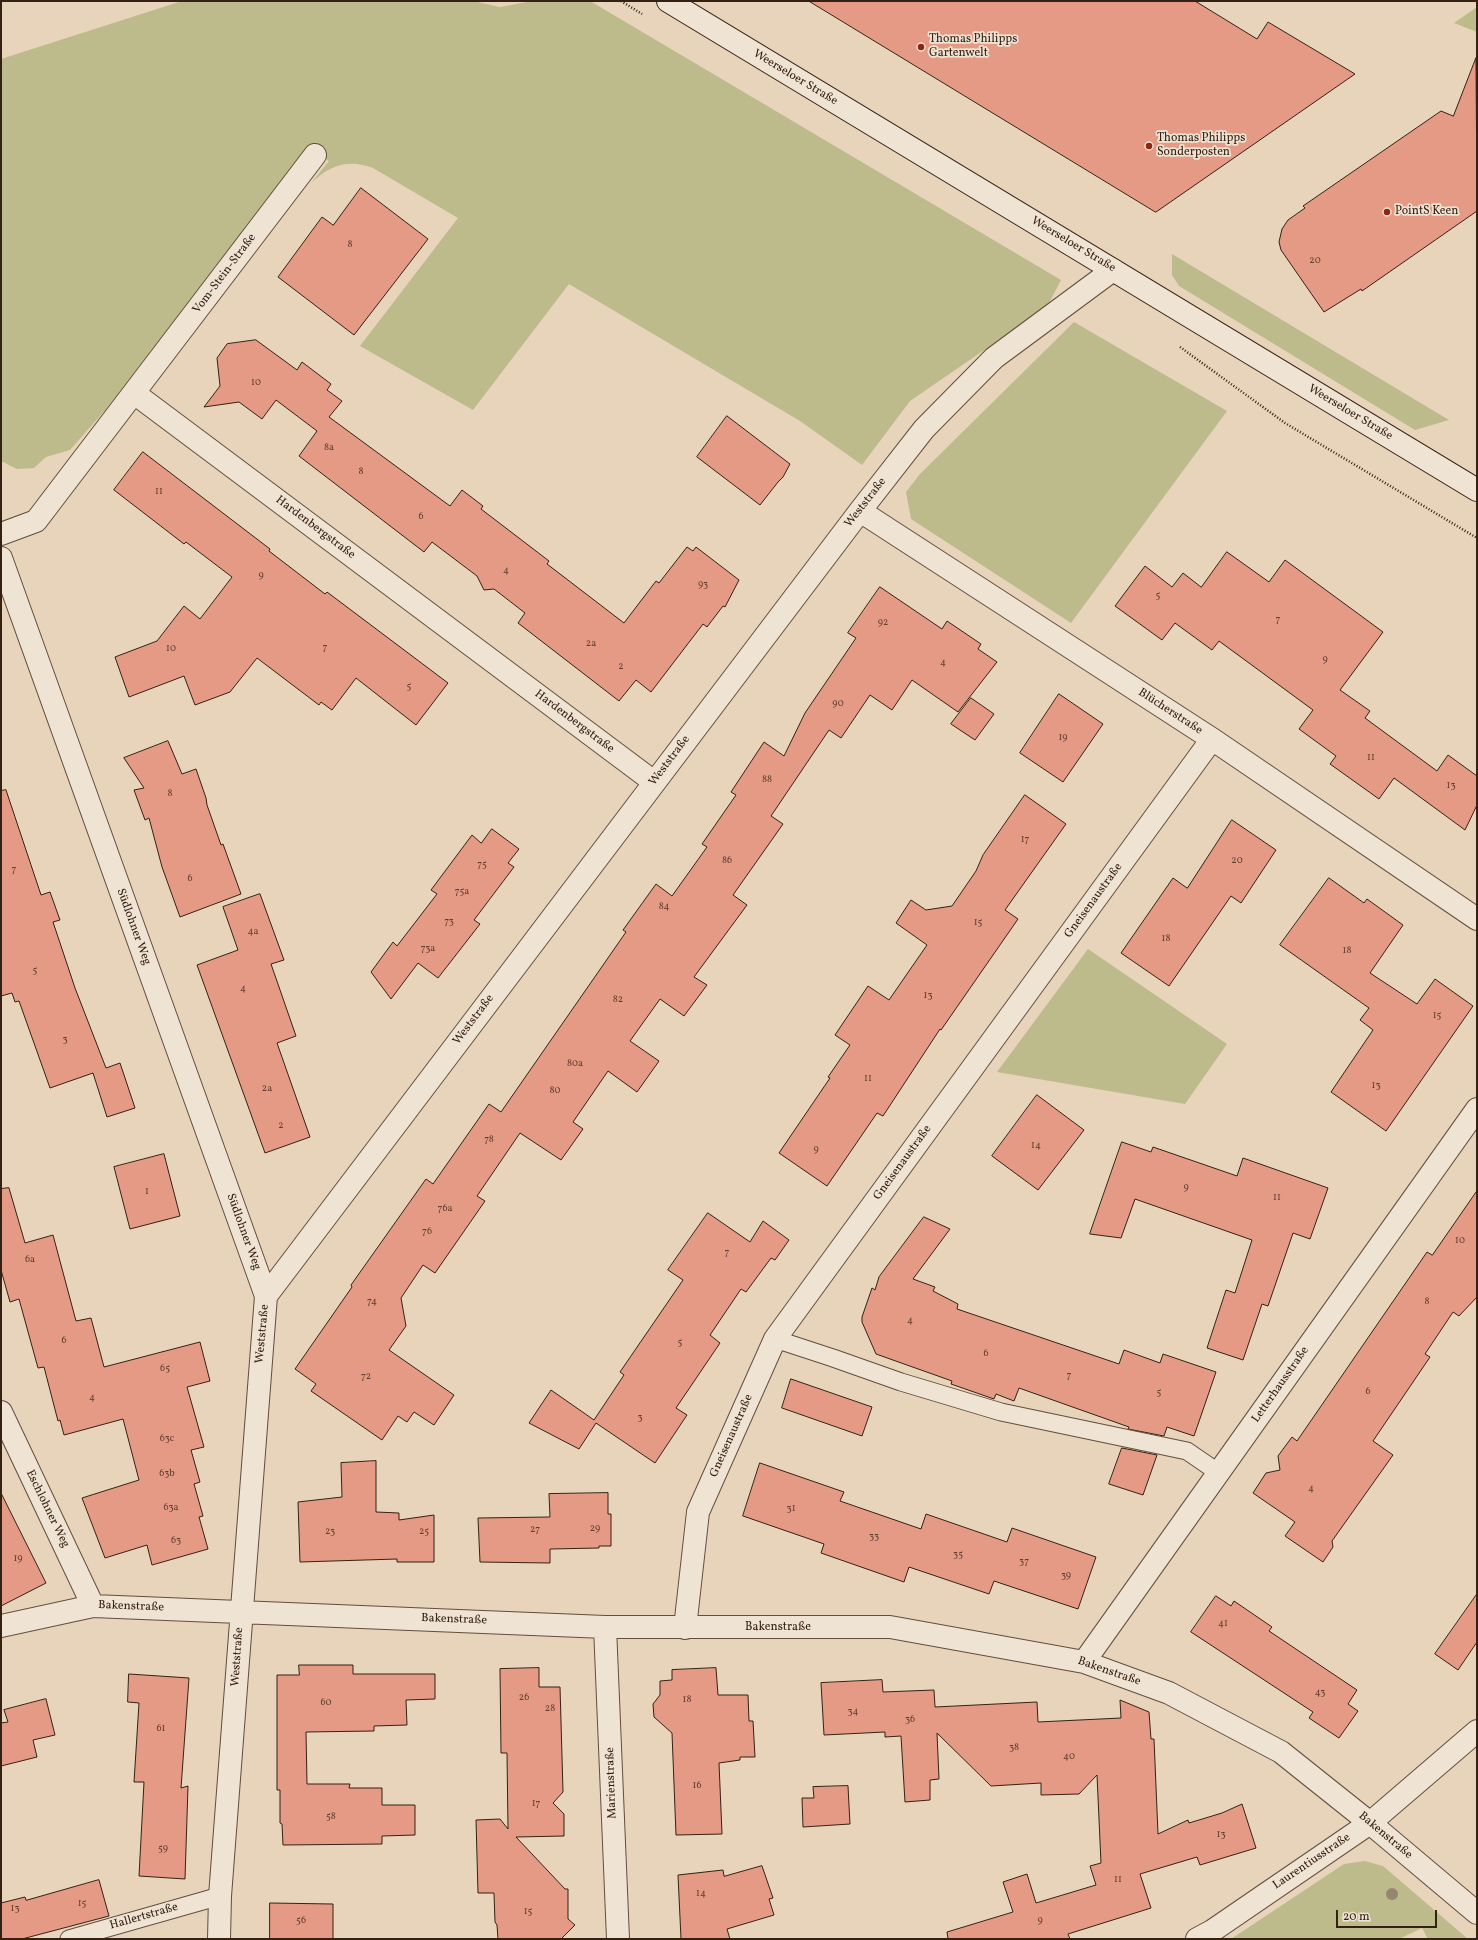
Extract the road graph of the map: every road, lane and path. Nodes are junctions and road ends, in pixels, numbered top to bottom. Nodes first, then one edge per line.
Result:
1 (668, 1) edge
2 (315, 155) dead end
3 (1113, 270) junction
4 (134, 393) junction
5 (1477, 490) edge
6 (860, 510) junction
7 (1, 534) edge
8 (1, 558) edge
9 (1212, 739) junction
10 (654, 782) junction
11 (1477, 920) edge
12 (1477, 1109) edge
13 (266, 1296) junction
14 (775, 1339) junction
15 (1, 1412) edge
16 (1219, 1473) junction
17 (93, 1606) junction
18 (241, 1611) junction
19 (1, 1626) edge
20 (605, 1627) junction
21 (685, 1628) junction
22 (1084, 1662) junction
23 (1477, 1731) edge
24 (1370, 1823) junction
25 (220, 1896) junction
26 (1477, 1913) edge
27 (68, 1939) edge
28 (219, 1939) edge
29 (618, 1939) edge
30 (1197, 1939) edge

1 - 3 street, Weerseloer Straße
2 - 4 street, Vom-Stein-Straße
3 - 5 street, Weerseloer Straße
3 - 6 street, Weststraße
4 - 7 street
4 - 10 street, Hardenbergstraße
6 - 9 street, Blücherstraße
6 - 10 street, Weststraße
8 - 13 street, Südlohner Weg
9 - 11 street, Blücherstraße
9 - 14 street, Gneisenaustraße
10 - 13 street, Weststraße
12 - 16 street, Letterhausstraße
13 - 18 street, Weststraße
14 - 16 lane
14 - 21 street, Gneisenaustraße
15 - 17 street, Eschlohner Weg
16 - 22 street, Letterhausstraße
17 - 18 street, Bakenstraße
17 - 19 street, Bakenstraße
18 - 20 street, Bakenstraße
18 - 25 street, Weststraße
20 - 21 street, Bakenstraße
20 - 29 street, Marienstraße
21 - 22 street, Bakenstraße
22 - 24 street, Bakenstraße
23 - 24 street, Laurentiusstraße
24 - 26 street, Bakenstraße
24 - 30 street, Laurentiusstraße
25 - 27 lane, Hallertstraße
25 - 28 street, Weststraße

